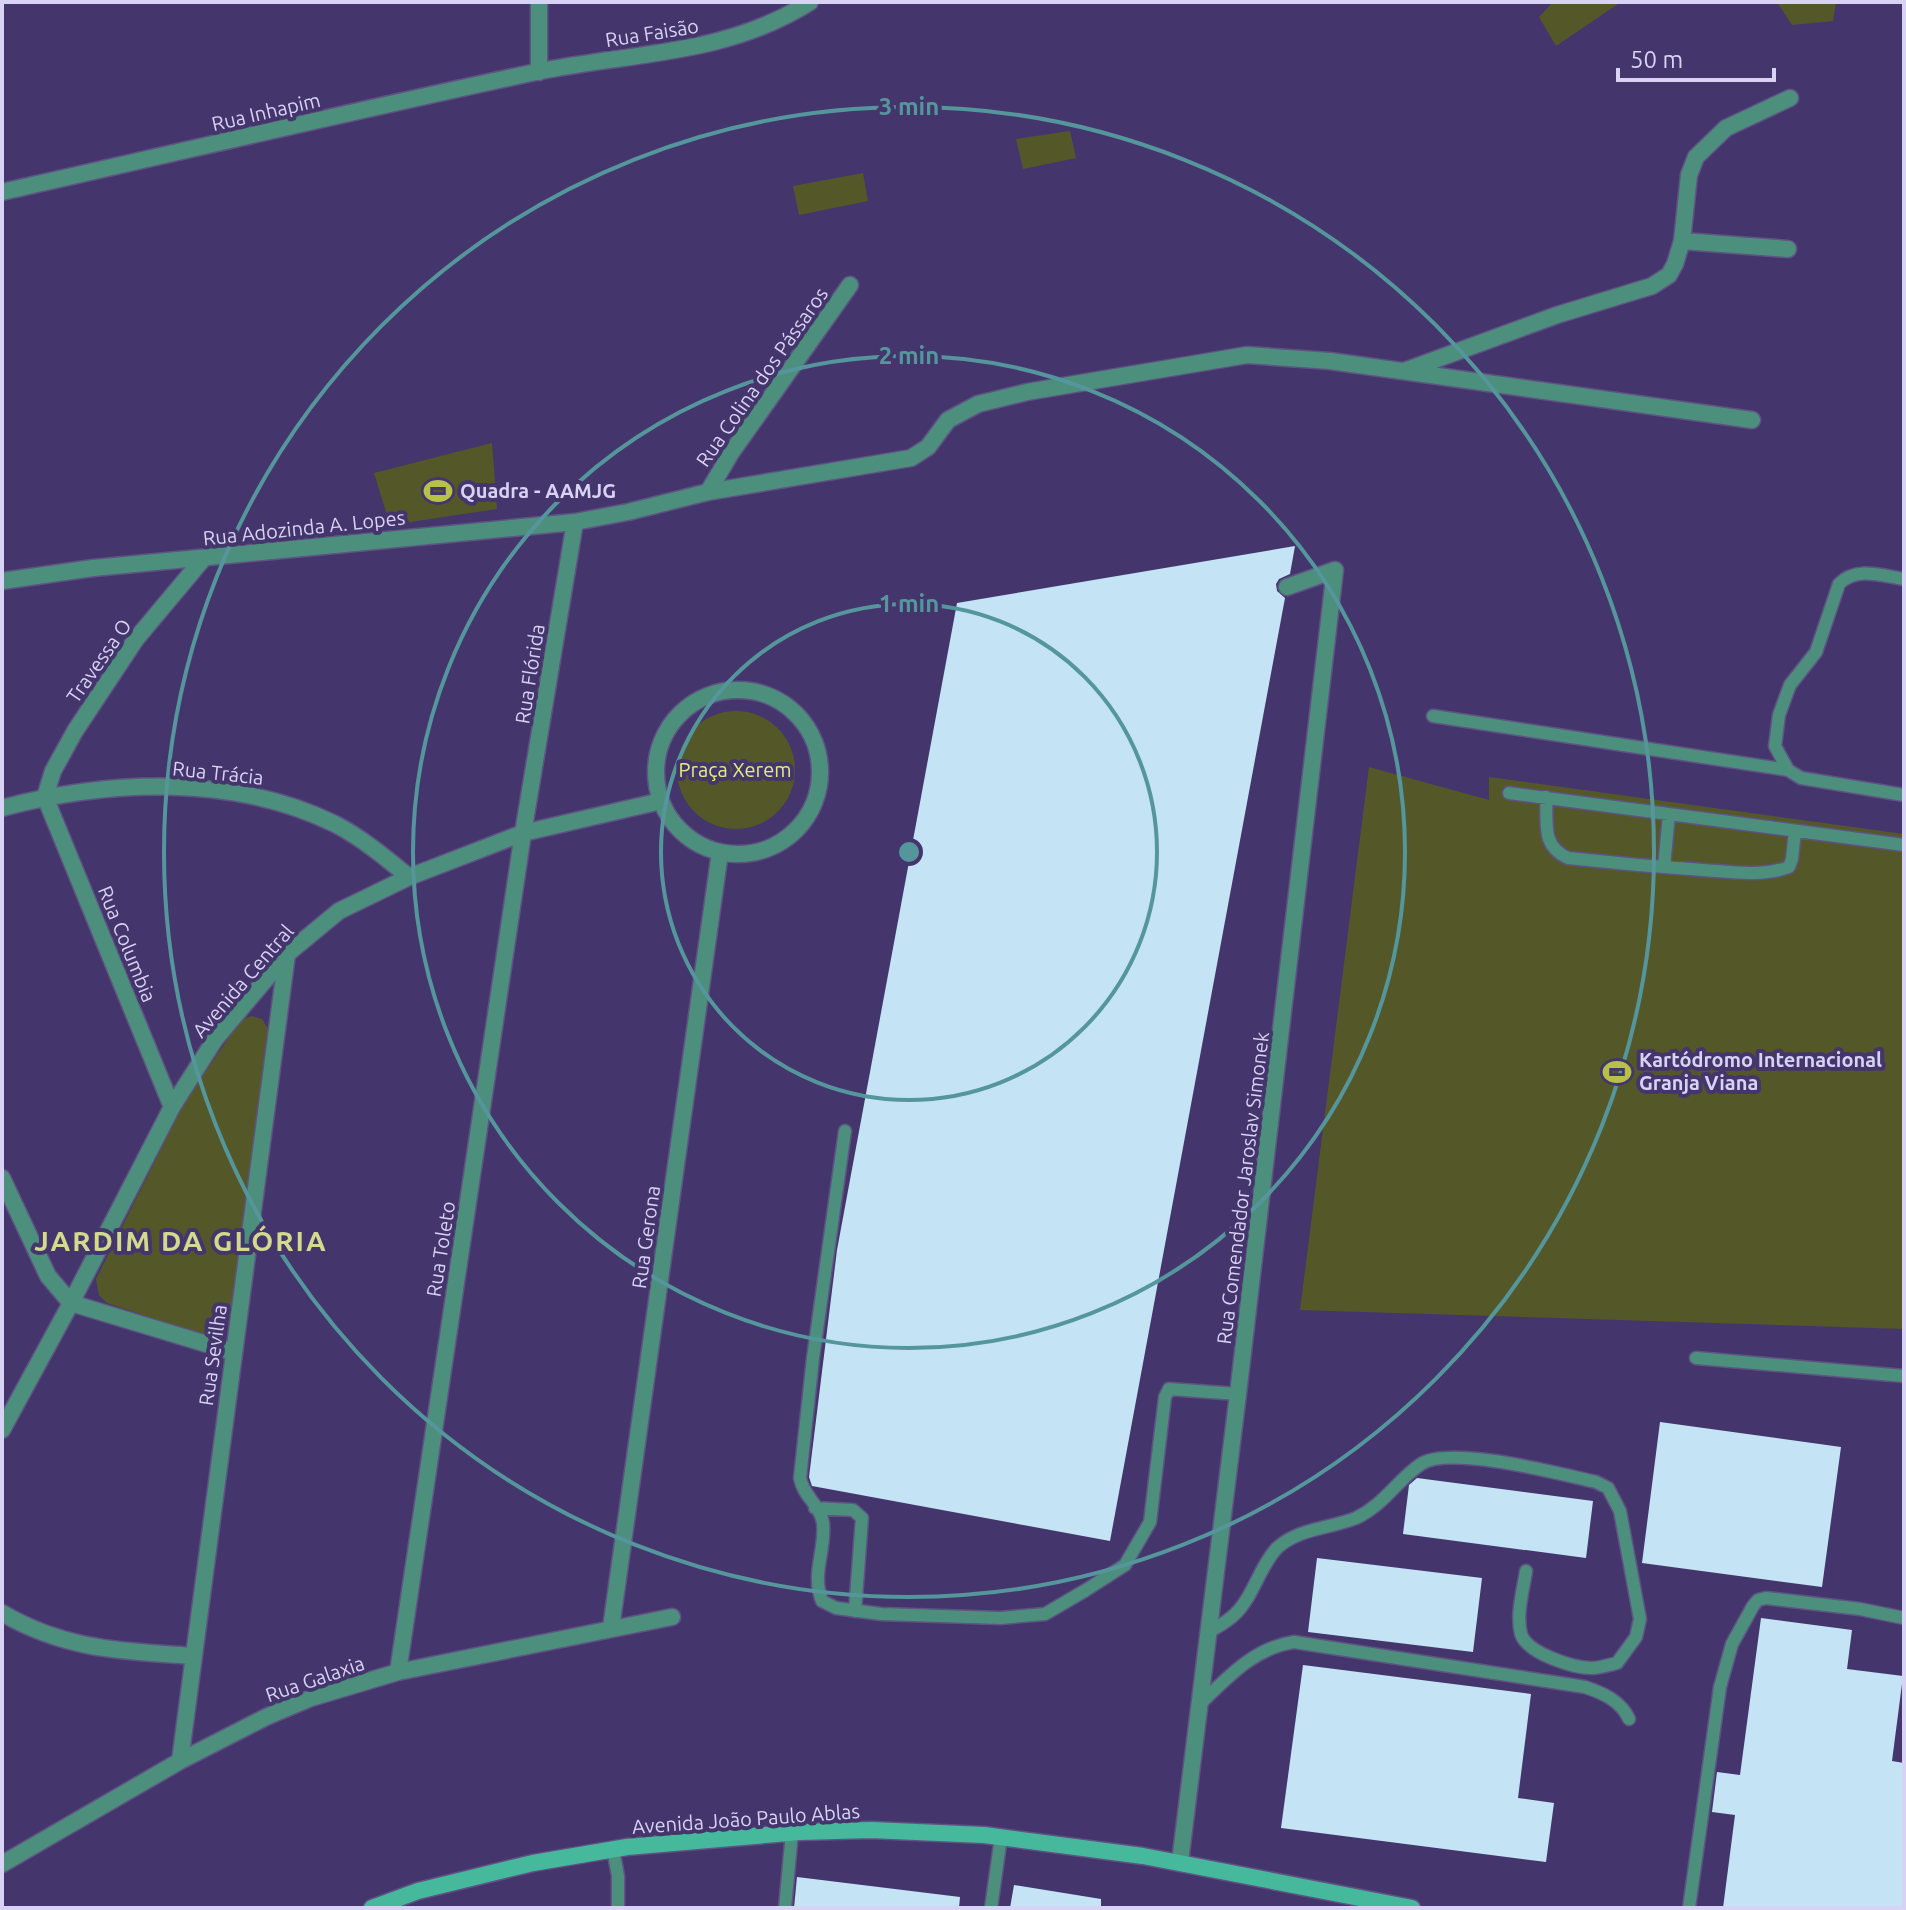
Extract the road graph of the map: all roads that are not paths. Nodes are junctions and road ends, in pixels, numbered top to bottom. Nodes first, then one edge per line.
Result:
1 (539, 2) edge
2 (810, 2) edge
3 (539, 72) junction
4 (1790, 98) dead end
5 (2, 192) edge
6 (1682, 241) junction
7 (1788, 249) dead end
8 (850, 285) dead end
9 (1405, 371) junction
10 (1752, 420) dead end
11 (708, 492) junction
12 (575, 522) junction
13 (203, 559) junction
14 (1904, 579) edge
15 (2, 581) edge
16 (1287, 587) dead end
17 (1433, 716) dead end
18 (1788, 770) junction
19 (1509, 793) dead end
20 (1904, 795) edge
21 (45, 797) junction
22 (1546, 797) junction
23 (661, 801) junction
24 (2, 808) edge
25 (1669, 814) junction
26 (1795, 831) junction
27 (523, 833) junction
28 (1904, 845) edge
29 (720, 852) junction
30 (1664, 867) junction
31 (409, 877) junction
32 (287, 954) junction
33 (172, 1107) junction
34 (845, 1131) dead end
35 (2, 1178) edge
36 (71, 1303) junction
37 (233, 1352) junction
38 (1696, 1358) dead end
39 (1904, 1376) edge
40 (1238, 1394) junction
41 (2, 1430) edge
42 (815, 1508) junction
43 (1526, 1571) dead end
44 (855, 1611) junction
45 (2, 1613) edge
46 (672, 1617) dead end
47 (1904, 1618) edge
48 (611, 1628) junction
49 (1209, 1632) junction
50 (192, 1656) junction
51 (398, 1672) junction
52 (1200, 1704) junction
53 (1629, 1719) dead end
54 (180, 1761) junction
55 (792, 1832) junction
56 (1001, 1837) junction
57 (613, 1849) junction
58 (1180, 1862) junction
59 (2, 1864) edge
60 (372, 1908) edge
61 (618, 1908) edge
62 (785, 1908) edge
63 (991, 1908) edge
64 (1412, 1908) edge
65 (1689, 1908) edge

1 - 3 street
2 - 3 street, Rua Faisão
3 - 5 street, Rua Inhapim
4 - 6 street
6 - 7 street
6 - 9 street
8 - 11 street, Rua Colina dos Pássaros
9 - 10 street, Rua Adozinda A. Lopes
9 - 11 street, Rua Adozinda A. Lopes
11 - 12 street, Rua Adozinda A. Lopes
12 - 13 street, Rua Adozinda A. Lopes
12 - 27 street, Rua Flórida
13 - 15 street, Rua Adozinda A. Lopes
13 - 21 street, Travessa O
14 - 18 lane
16 - 40 street, Rua Comendador Jaroslav Simonek
17 - 18 lane
18 - 20 lane
19 - 22 lane
21 - 24 street, Rua Trácia
21 - 31 street, Rua Trácia
21 - 33 street, Rua Columbia
22 - 25 lane
22 - 30 lane
23 - 27 street, Avenida Central
23 - 29 street
23 - 29 street
25 - 26 lane
25 - 30 lane
26 - 28 lane
26 - 30 lane
27 - 31 street, Avenida Central
27 - 51 street, Rua Toleto
29 - 48 street, Rua Gerona
31 - 32 street, Avenida Central
32 - 33 street, Avenida Central
32 - 37 street, Rua Sevilha
33 - 36 street, Avenida Central
34 - 42 lane
35 - 36 street
36 - 37 street
36 - 41 street, Avenida Central
37 - 50 street, Rua Sevilha
38 - 39 lane
40 - 44 lane
40 - 49 street, Rua Comendador Jaroslav Simonek
42 - 44 lane
42 - 44 lane
43 - 49 lane
45 - 50 street
46 - 48 street, Rua Galaxia
47 - 65 lane
48 - 51 street, Rua Galaxia
49 - 52 street, Rua Comendador Jaroslav Simonek
50 - 54 street, Rua Sevilha
51 - 54 street, Rua Galaxia
52 - 53 lane
52 - 58 street, Rua Comendador Jaroslav Simonek
54 - 59 street, Rua Galaxia
55 - 56 street, Avenida João Paulo Ablas
55 - 57 street, Avenida João Paulo Ablas
55 - 62 lane
56 - 58 street, Avenida João Paulo Ablas
56 - 63 lane
57 - 60 street, Avenida João Paulo Ablas
57 - 61 lane
58 - 64 street, Avenida João Paulo Ablas

